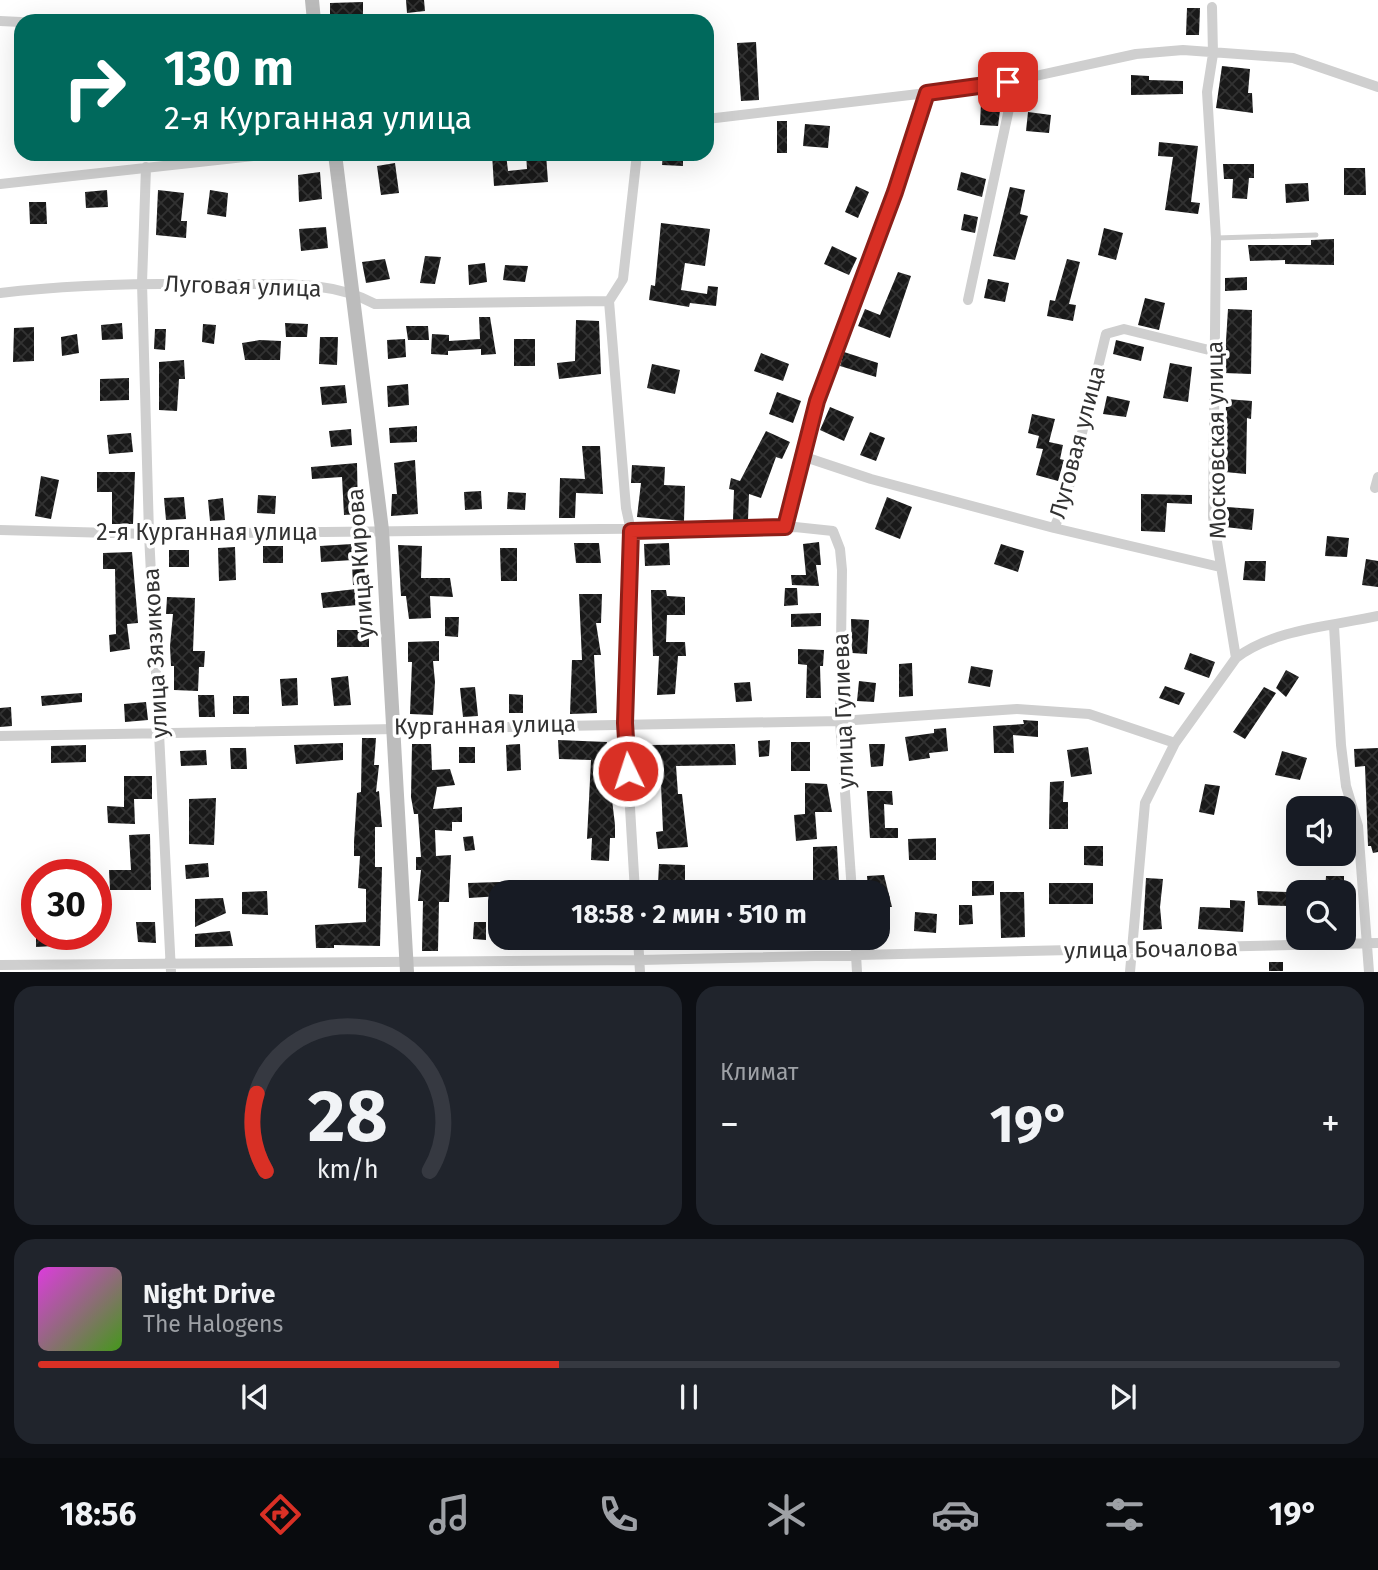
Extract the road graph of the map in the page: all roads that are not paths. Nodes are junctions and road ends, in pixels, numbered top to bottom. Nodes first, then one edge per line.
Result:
1 (1212, 7) dead end
2 (1213, 54) junction
3 (1008, 82) junction
4 (1378, 87) edge
5 (927, 93) junction
6 (714, 118) edge
7 (204, 161) edge
8 (336, 161) edge
9 (636, 161) edge
10 (146, 167) junction
11 (0, 184) edge
12 (1316, 235) dead end
13 (1216, 238) junction
14 (142, 283) junction
15 (0, 293) edge
16 (355, 293) junction
17 (968, 300) dead end
18 (609, 301) junction
19 (1213, 351) junction
20 (805, 457) junction
21 (1378, 477) edge
22 (1375, 488) dead end
23 (785, 527) junction
24 (1055, 528) junction
25 (0, 530) edge
26 (382, 530) junction
27 (631, 531) junction
28 (834, 531) joint
29 (149, 534) junction
30 (1220, 567) junction
31 (1378, 616) edge
32 (1334, 626) junction
33 (1236, 658) junction
34 (840, 721) junction
35 (625, 723) junction
36 (393, 727) junction
37 (160, 732) junction
38 (0, 736) edge
39 (1175, 743) junction
40 (634, 880) edge
41 (851, 880) edge
42 (1373, 943) edge
43 (856, 950) edge
44 (1131, 950) junction
45 (856, 956) junction
46 (0, 965) edge
47 (406, 966) edge
48 (640, 966) edge
49 (171, 967) edge
50 (857, 971) edge
51 (1130, 971) edge
52 (1369, 971) edge

1 - 2 street, Московская улица
2 - 3 street
2 - 4 street
2 - 13 street, Московская улица
3 - 5 street
3 - 17 street
5 - 6 street
5 - 20 street
7 - 10 street
8 - 16 street, улица Кирова
9 - 18 street
10 - 11 street
10 - 14 street, улица Зязикова
12 - 13 lane
13 - 19 street, Московская улица
14 - 15 street, Луговая улица
14 - 16 street, Луговая улица
14 - 29 street, улица Зязикова
16 - 18 street, Луговая улица
16 - 26 street, улица Кирова
18 - 27 street
19 - 24 street, Луговая улица
19 - 30 street, Московская улица
20 - 23 street
20 - 24 street, Луговая улица
21 - 22 street
23 - 27 street, 2-я Курганная улица
23 - 28 street, 2-я Курганная улица
24 - 30 street
25 - 29 street, 2-я Курганная улица
26 - 27 street, 2-я Курганная улица
26 - 29 street, 2-я Курганная улица
26 - 36 street, улица Кирова
27 - 35 street
28 - 34 street, улица Гулиева
29 - 37 street, улица Зязикова
30 - 33 street, Московская улица
31 - 32 street
32 - 33 street
32 - 42 street
33 - 39 street
34 - 35 street, Курганная улица
34 - 39 street, Курганная улица
34 - 41 street, улица Гулиева
35 - 36 street, Курганная улица
35 - 40 street
36 - 37 street, Курганная улица
36 - 47 street, улица Кирова
37 - 38 street, Курганная улица
37 - 49 street, улица Зязикова
39 - 44 street
42 - 44 street, улица Бочалова
42 - 52 street
43 - 45 street
44 - 45 street, улица Бочалова
44 - 51 street
45 - 48 street, улица Бочалова
45 - 50 street
46 - 49 street, улица Бочалова
47 - 48 street, улица Бочалова
47 - 49 street, улица Бочалова

